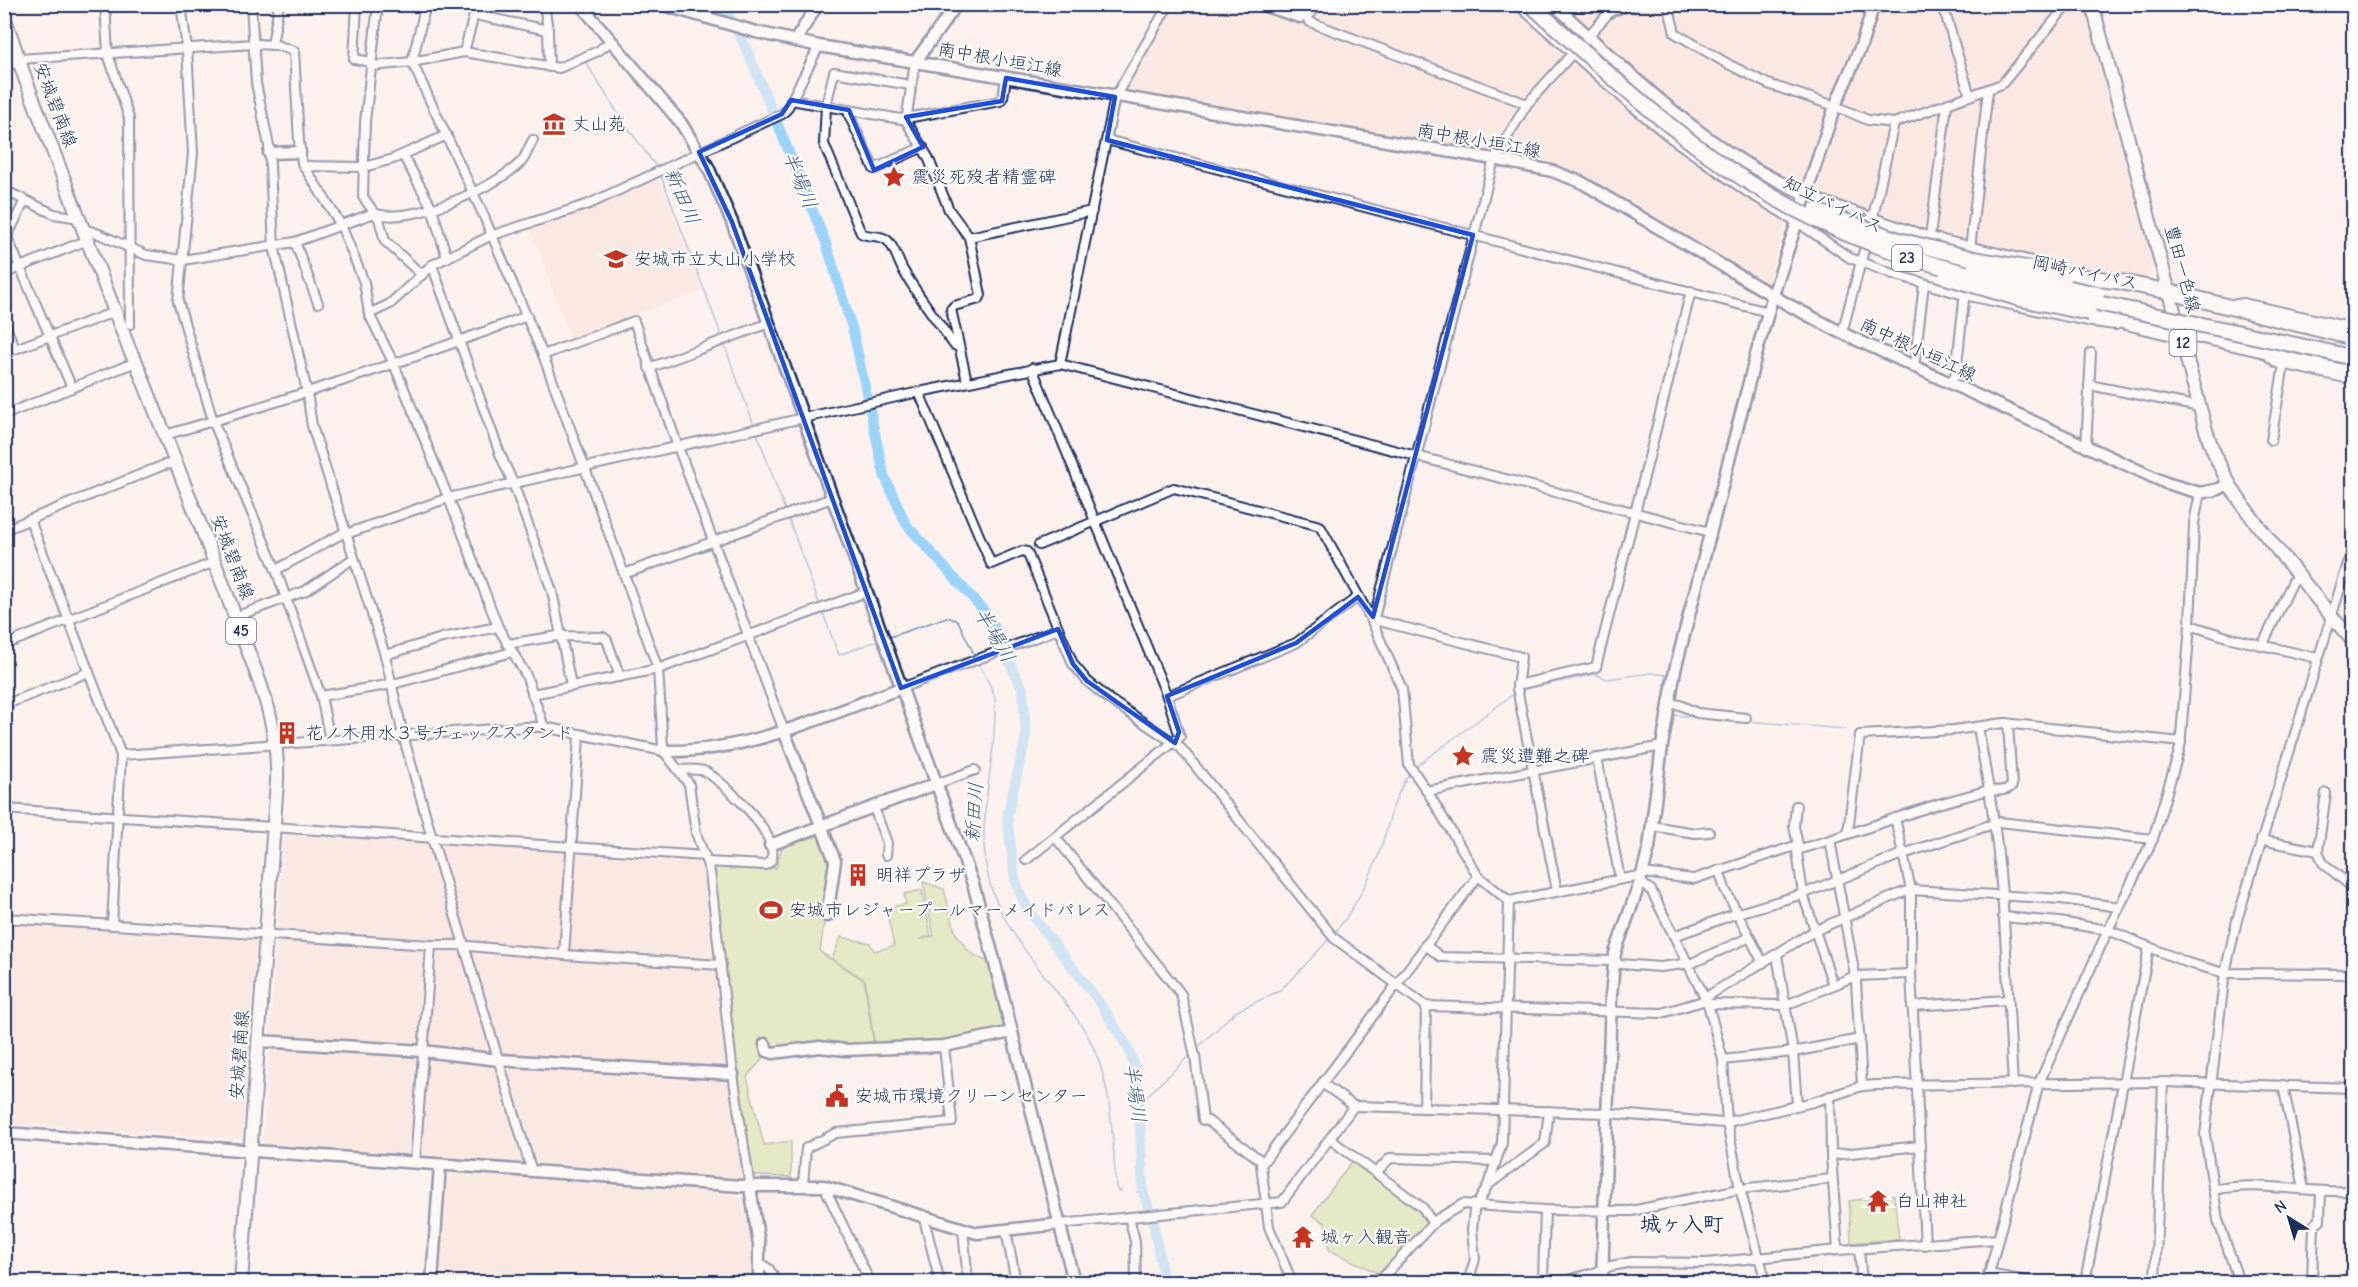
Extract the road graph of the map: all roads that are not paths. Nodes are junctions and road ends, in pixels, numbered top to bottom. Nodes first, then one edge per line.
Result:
1 (105, 4) edge
2 (181, 4) edge
3 (250, 4) edge
4 (279, 4) edge
5 (357, 4) edge
6 (378, 4) edge
7 (426, 4) edge
8 (477, 4) edge
9 (544, 4) edge
10 (580, 4) edge
11 (660, 4) edge
12 (818, 4) edge
13 (957, 4) edge
14 (1169, 4) edge
15 (1259, 4) edge
16 (1317, 4) edge
17 (1517, 4) edge
18 (1530, 4) edge
19 (1543, 4) edge
20 (1553, 4) edge
21 (1636, 4) edge
22 (1668, 4) edge
23 (1939, 4) edge
24 (2068, 4) edge
25 (2092, 4) edge
26 (1872, 5) edge
27 (475, 15) junction
28 (4, 16) edge
29 (1305, 16) junction
30 (548, 30) junction
31 (1588, 35) junction
32 (611, 41) junction
33 (795, 41) junction
34 (254, 44) junction
35 (272, 45) junction
36 (819, 46) junction
37 (187, 49) junction
38 (464, 52) junction
39 (108, 54) junction
40 (1572, 54) junction
41 (4, 60) edge
42 (20, 62) junction
43 (412, 62) junction
44 (915, 62) junction
45 (372, 64) junction
46 (549, 67) junction
47 (1005, 78) junction
48 (910, 85) junction
49 (1988, 90) junction
50 (1970, 96) junction
51 (1115, 97) junction
52 (791, 100) junction
53 (1527, 104) junction
54 (1947, 104) junction
55 (826, 106) junction
56 (1835, 106) junction
57 (849, 110) junction
58 (906, 117) junction
59 (1894, 123) junction
60 (447, 135) junction
61 (533, 140) dead end
62 (1107, 140) junction
63 (923, 147) junction
64 (300, 152) junction
65 (699, 152) junction
66 (269, 153) junction
67 (403, 155) junction
68 (1494, 159) junction
69 (304, 166) junction
70 (364, 167) junction
71 (4, 190) edge
72 (473, 195) junction
73 (1806, 195) junction
74 (25, 200) junction
75 (1789, 206) junction
76 (432, 208) junction
77 (1092, 211) junction
78 (1816, 211) junction
79 (374, 213) junction
80 (1872, 219) junction
81 (1797, 222) junction
82 (341, 225) junction
83 (84, 229) junction
84 (1473, 235) junction
85 (490, 236) junction
86 (969, 237) junction
87 (1930, 237) junction
88 (295, 242) junction
89 (274, 246) junction
90 (1971, 247) junction
91 (129, 248) junction
92 (447, 258) junction
93 (183, 260) junction
94 (1861, 262) junction
95 (432, 265) junction
96 (20, 267) junction
97 (4, 274) edge
98 (422, 275) junction
99 (2090, 278) junction
100 (1924, 284) junction
101 (1691, 291) junction
102 (2170, 292) junction
103 (1773, 295) junction
104 (1964, 295) junction
105 (318, 303) dead end
106 (2228, 306) junction
107 (1768, 312) junction
108 (109, 314) dead end
109 (369, 314) junction
110 (526, 316) junction
111 (4, 322) edge
112 (769, 323) junction
113 (130, 324) dead end
114 (2150, 326) junction
115 (2354, 328) edge
116 (1842, 333) junction
117 (2181, 335) junction
118 (50, 337) junction
119 (2354, 338) edge
120 (458, 342) junction
121 (959, 347) junction
122 (2354, 349) edge
123 (2261, 350) junction
124 (2091, 353) dead end
125 (543, 355) junction
126 (2354, 358) edge
127 (136, 362) junction
128 (394, 364) junction
129 (1060, 364) junction
130 (2284, 365) junction
131 (649, 368) junction
132 (1032, 368) junction
133 (1914, 368) junction
134 (2354, 370) edge
135 (2354, 380) edge
136 (969, 381) junction
137 (1950, 384) junction
138 (2089, 385) junction
139 (72, 388) junction
140 (919, 392) junction
141 (307, 393) junction
142 (2200, 407) junction
143 (4, 415) edge
144 (803, 419) junction
145 (213, 421) junction
146 (165, 435) junction
147 (2271, 440) dead end
148 (678, 447) junction
149 (2086, 448) junction
150 (1416, 456) junction
151 (176, 463) junction
152 (583, 467) junction
153 (513, 483) junction
154 (2228, 484) junction
155 (2200, 493) junction
156 (448, 498) junction
157 (832, 498) junction
158 (1634, 513) junction
159 (30, 520) junction
160 (1094, 521) junction
161 (4, 530) edge
162 (1710, 532) junction
163 (346, 533) junction
164 (712, 541) junction
165 (2354, 544) edge
166 (1039, 545) dead end
167 (354, 558) junction
168 (215, 562) junction
169 (276, 570) junction
170 (624, 574) junction
171 (2298, 575) junction
172 (866, 592) junction
173 (1358, 597) junction
174 (286, 598) junction
175 (2330, 615) junction
176 (236, 617) junction
177 (70, 619) junction
178 (1371, 620) junction
179 (2190, 625) junction
180 (498, 627) junction
181 (1058, 629) junction
182 (562, 636) junction
183 (747, 636) junction
184 (2354, 642) edge
185 (507, 644) junction
186 (4, 645) edge
187 (2262, 646) junction
188 (512, 652) junction
189 (385, 655) junction
190 (2317, 658) junction
191 (658, 669) junction
192 (89, 672) junction
193 (620, 676) junction
194 (393, 684) junction
195 (571, 685) junction
196 (901, 688) junction
197 (1517, 689) junction
198 (532, 693) junction
199 (321, 696) junction
200 (1167, 696) junction
201 (1668, 703) junction
202 (4, 705) edge
203 (1746, 718) dead end
204 (2008, 723) junction
205 (544, 727) junction
206 (1978, 727) junction
207 (784, 731) junction
208 (404, 735) junction
209 (579, 735) junction
210 (330, 740) junction
211 (2181, 742) junction
212 (1175, 743) junction
213 (276, 744) junction
214 (1662, 746) junction
215 (664, 751) junction
216 (121, 755) junction
217 (1597, 758) junction
218 (678, 770) junction
219 (975, 770) dead end
220 (1534, 770) junction
221 (936, 784) junction
222 (1427, 790) junction
223 (1989, 790) junction
224 (2326, 793) dead end
225 (1796, 806) dead end
226 (4, 808) edge
227 (874, 808) junction
228 (119, 816) junction
229 (1895, 818) junction
230 (1995, 824) junction
231 (274, 826) junction
232 (1652, 826) junction
233 (822, 827) junction
234 (1709, 832) dead end
235 (1848, 832) junction
236 (432, 838) junction
237 (1056, 838) junction
238 (2153, 839) junction
239 (1830, 840) junction
240 (2261, 840) junction
241 (770, 845) junction
242 (1798, 846) junction
243 (572, 847) junction
244 (2318, 852) junction
245 (1902, 854) junction
246 (886, 855) dead end
247 (706, 859) junction
248 (1026, 860) dead end
249 (1719, 870) junction
250 (1478, 876) junction
251 (1641, 878) junction
252 (1620, 879) junction
253 (1837, 881) junction
254 (2354, 888) edge
255 (1911, 890) junction
256 (1557, 891) junction
257 (1803, 894) junction
258 (2002, 895) junction
259 (1509, 900) junction
260 (2120, 907) junction
261 (1738, 914) junction
262 (827, 916) dead end
263 (1844, 917) junction
264 (2003, 917) junction
265 (4, 918) edge
266 (112, 925) junction
267 (2108, 930) junction
268 (1814, 931) junction
269 (266, 935) junction
270 (1674, 936) junction
271 (1750, 937) junction
272 (431, 945) junction
273 (1425, 945) junction
274 (465, 946) junction
275 (2149, 947) junction
276 (564, 955) junction
277 (1777, 955) junction
278 (1508, 958) junction
279 (1614, 961) junction
280 (1688, 963) junction
281 (1763, 963) junction
282 (721, 965) junction
283 (2225, 973) junction
284 (1911, 974) junction
285 (2354, 974) edge
286 (1855, 976) junction
287 (1395, 984) junction
288 (1833, 986) junction
289 (2008, 1000) junction
290 (1707, 1001) junction
291 (1786, 1005) junction
292 (1426, 1006) junction
293 (1912, 1006) junction
294 (1506, 1009) junction
295 (1610, 1011) junction
296 (1012, 1032) junction
297 (1860, 1039) junction
298 (259, 1041) junction
299 (765, 1044) dead end
300 (944, 1046) junction
301 (423, 1051) junction
302 (1793, 1052) junction
303 (499, 1060) junction
304 (1723, 1060) junction
305 (733, 1074) junction
306 (2163, 1082) junction
307 (1322, 1083) junction
308 (2039, 1083) junction
309 (2123, 1083) junction
310 (1916, 1084) junction
311 (2013, 1084) junction
312 (2211, 1084) junction
313 (2283, 1085) junction
314 (1863, 1086) junction
315 (2354, 1088) edge
316 (1830, 1096) junction
317 (1797, 1105) junction
318 (1354, 1106) junction
319 (1424, 1108) junction
320 (1503, 1110) junction
321 (1549, 1111) junction
322 (1607, 1113) junction
323 (1727, 1123) junction
324 (4, 1133) edge
325 (1330, 1139) junction
326 (1920, 1146) junction
327 (250, 1152) junction
328 (1831, 1155) junction
329 (1495, 1161) junction
330 (1263, 1162) junction
331 (415, 1163) junction
332 (440, 1166) junction
333 (532, 1172) junction
334 (1376, 1173) junction
335 (1832, 1179) junction
336 (803, 1185) junction
337 (1488, 1185) junction
338 (824, 1186) junction
339 (750, 1187) junction
340 (1740, 1189) junction
341 (2304, 1189) junction
342 (2213, 1190) junction
343 (2321, 1191) junction
344 (2354, 1191) edge
345 (1266, 1205) junction
346 (1475, 1206) junction
347 (1545, 1210) junction
348 (1605, 1210) junction
349 (923, 1215) junction
350 (1131, 1217) junction
351 (1060, 1224) junction
352 (1432, 1224) junction
353 (963, 1229) junction
354 (1006, 1230) junction
355 (1997, 1239) junction
356 (1925, 1245) junction
357 (1859, 1249) junction
358 (1838, 1250) junction
359 (1759, 1258) junction
360 (760, 1263) junction
361 (1603, 1268) junction
362 (1987, 1278) edge
363 (1378, 1281) edge
364 (1543, 1281) junction
365 (241, 1282) edge
366 (432, 1282) edge
367 (759, 1282) edge
368 (777, 1282) edge
369 (870, 1282) edge
370 (940, 1282) edge
371 (968, 1282) edge
372 (1016, 1282) edge
373 (1074, 1282) edge
374 (1137, 1282) edge
375 (1293, 1282) edge
376 (1390, 1282) edge
377 (1468, 1282) edge
378 (1602, 1282) edge
379 (1766, 1282) edge
380 (1862, 1282) edge
381 (2032, 1282) edge
382 (2085, 1282) edge
383 (2155, 1282) edge
384 (2239, 1282) edge
385 (2312, 1282) edge

1 - 39 street
2 - 37 street
3 - 34 street
4 - 35 street
5 - 45 street
6 - 45 street
7 - 43 street
8 - 27 street
9 - 30 street
10 - 32 street
11 - 33 street, 南中根小垣江線
12 - 33 street
13 - 44 street
14 - 51 street
15 - 29 street
16 - 29 street
17 - 40 street
18 - 75 highway, 知立バイパス / 23, bridge
19 - 78 highway, 知立バイパス / 23
20 - 31 street
21 - 31 street
22 - 56 street
23 - 50 street
24 - 49 street
25 - 102 main road, 豊田一色線 / 12
26 - 56 street
27 - 30 street
27 - 38 street
28 - 42 main road, 安城碧南線 / 45
29 - 53 street
30 - 46 street
31 - 40 street
31 - 73 street
32 - 46 street
32 - 65 street
33 - 36 street, 南中根小垣江線
34 - 35 street
34 - 37 street
34 - 66 street
35 - 64 street
36 - 44 street, 南中根小垣江線
36 - 52 street
37 - 39 street
37 - 93 street
38 - 43 street
38 - 46 street
39 - 42 street
39 - 91 street
40 - 53 street
40 - 81 street
41 - 42 street
42 - 83 main road, 安城碧南線 / 45
43 - 45 street
43 - 60 street
44 - 47 street, 南中根小垣江線
44 - 48 street
45 - 70 street
47 - 51 street, 南中根小垣江線
47 - 58 street
48 - 55 street
48 - 58 street
49 - 50 street
49 - 90 street
50 - 54 street
51 - 62 street
51 - 68 street, 南中根小垣江線
52 - 55 street
52 - 65 street
53 - 68 street
54 - 59 street
54 - 87 street
55 - 57 street
55 - 121 street
56 - 59 street
56 - 73 street
57 - 58 street
57 - 63 street
58 - 63 street
59 - 80 street
60 - 67 street
60 - 72 street
61 - 72 street
62 - 77 street
62 - 84 street
63 - 86 street
64 - 66 street
64 - 69 street
65 - 85 street
65 - 112 street
66 - 89 street
67 - 70 street
67 - 76 street
68 - 84 street
68 - 103 street, 南中根小垣江線
69 - 70 street
69 - 82 street
70 - 79 street
71 - 74 street
72 - 76 street
72 - 85 street
73 - 80 street
73 - 81 street
74 - 83 street
74 - 96 street
75 - 114 highway, 23, bridge
75 - 126 highway, 知立バイパス / 23, bridge
76 - 79 street
76 - 92 street
77 - 86 street
77 - 129 street
78 - 99 highway, 23, bridge
78 - 122 highway, 岡崎バイパス / 23, bridge
79 - 82 street
79 - 98 street
80 - 87 street
80 - 94 street
81 - 94 street
81 - 103 street
82 - 88 street
82 - 109 street
83 - 91 street
83 - 96 street
83 - 127 main road, 安城碧南線 / 45
84 - 101 street
84 - 150 street
85 - 92 street
85 - 110 street
86 - 121 street
87 - 90 street
88 - 89 street
88 - 105 street
89 - 93 street
89 - 141 street
90 - 99 street
90 - 104 street
91 - 93 street
91 - 113 street
92 - 95 street
93 - 145 street
94 - 100 street
94 - 116 street
95 - 98 street
95 - 120 street
96 - 97 street
96 - 118 street
98 - 109 street
99 - 102 highway, 23
100 - 104 street
100 - 133 street
101 - 107 street
101 - 158 street
102 - 106 highway, 23
102 - 117 main road, 豊田一色線 / 12
103 - 107 street
103 - 116 street, 南中根小垣江線
104 - 114 street
104 - 137 street
106 - 115 street
106 - 119 highway, 23
107 - 162 street
108 - 118 street
109 - 128 street
110 - 120 street
110 - 125 street
111 - 118 street
112 - 131 street
112 - 144 street
114 - 117 highway, 23
116 - 133 street, 南中根小垣江線
117 - 123 highway, 23
117 - 142 main road, 豊田一色線 / 12
118 - 139 street
120 - 128 street
120 - 153 street
121 - 136 street
123 - 130 street
123 - 134 highway, 23
124 - 138 street
125 - 131 street
125 - 152 street
127 - 139 street
127 - 146 main road, 安城碧南線 / 45
128 - 141 street
128 - 156 street
129 - 132 street
129 - 150 street
130 - 135 street
130 - 147 street
131 - 148 street
132 - 136 street
132 - 160 street
133 - 137 street, 南中根小垣江線
136 - 140 street
137 - 149 street, 南中根小垣江線
138 - 142 street
138 - 149 street
139 - 143 street
140 - 144 street
140 - 181 street
141 - 145 street
141 - 163 street
142 - 154 main road, 豊田一色線 / 12
144 - 148 street
144 - 157 street
145 - 146 street
145 - 169 street
146 - 151 main road, 安城碧南線 / 45
148 - 152 street
148 - 164 street
149 - 155 street, 南中根小垣江線
150 - 158 street
150 - 178 street
151 - 159 street
151 - 168 main road, 安城碧南線 / 45
152 - 153 street
152 - 170 street
153 - 156 street
153 - 182 street
154 - 155 street
154 - 171 main road, 豊田一色線 / 12
155 - 179 street
156 - 163 street
156 - 180 street
157 - 164 street
157 - 172 street
158 - 162 street
158 - 197 street
159 - 161 street
159 - 177 street
160 - 166 street
160 - 173 street
160 - 200 street
162 - 201 street
163 - 167 street
163 - 169 street
164 - 170 street
164 - 183 street
165 - 175 street
167 - 174 street
167 - 189 street
168 - 176 main road, 安城碧南線 / 45
168 - 177 street
169 - 174 street
170 - 191 street
171 - 175 main road, 豊田一色線 / 12
171 - 187 street
172 - 183 street
172 - 196 street
173 - 178 street
173 - 200 street
174 - 176 street
174 - 199 street
175 - 184 main road, 豊田一色線 / 12
175 - 190 street
176 - 213 main road, 安城碧南線 / 45
177 - 186 street
177 - 192 street
178 - 197 street
178 - 222 street
179 - 187 street
179 - 211 street
180 - 185 street
180 - 189 street
181 - 196 street
181 - 212 street
182 - 185 street
182 - 193 street
182 - 195 street
183 - 191 street
183 - 207 street
185 - 188 street
187 - 190 street
188 - 194 street
188 - 198 street
189 - 194 street
190 - 240 street
191 - 193 street
191 - 215 street
192 - 202 street
192 - 216 street
193 - 195 street
194 - 199 street
194 - 208 street
195 - 198 street
196 - 207 street
196 - 221 street
197 - 220 street
198 - 205 street
199 - 210 street
200 - 212 street
201 - 203 street
201 - 214 street
204 - 206 street
204 - 211 street
204 - 223 street
205 - 208 street
205 - 209 street
206 - 223 street
206 - 235 street
207 - 215 street
207 - 233 street
208 - 210 street
208 - 236 street
209 - 215 street
209 - 243 street
210 - 213 street
211 - 238 street
212 - 237 street
212 - 287 street
213 - 216 street
213 - 231 main road, 安城碧南線 / 45
214 - 217 street
214 - 232 street
215 - 218 street
216 - 228 street
217 - 220 street
217 - 252 street
218 - 241 street
218 - 247 street
219 - 221 street
220 - 222 street
220 - 256 street
221 - 227 street
221 - 296 street
222 - 250 street
223 - 229 street
223 - 230 street
224 - 244 street
225 - 242 street
226 - 228 street
227 - 233 street
227 - 246 street
228 - 231 street
228 - 266 street
229 - 235 street
229 - 245 street
230 - 238 street
230 - 245 street
230 - 258 street
231 - 236 street
231 - 269 main road, 安城碧南線 / 45
232 - 234 street
232 - 251 street
233 - 241 street
233 - 262 street
235 - 239 street
236 - 243 street
236 - 274 street
237 - 248 street
237 - 330 street
238 - 260 street
239 - 242 street
239 - 253 street
240 - 244 street
240 - 283 street
241 - 247 street
242 - 249 street
242 - 257 street
243 - 247 street
243 - 276 street
244 - 254 street
245 - 253 street
245 - 255 street
247 - 282 street
249 - 251 street
249 - 261 street
250 - 259 street
250 - 273 street
251 - 252 street
251 - 270 street
251 - 279 street
252 - 256 street
253 - 257 street
253 - 263 street
255 - 258 street
255 - 263 street
255 - 284 street
256 - 259 street
257 - 261 street
257 - 268 street
258 - 260 street
258 - 264 street
259 - 278 street
260 - 267 street
261 - 270 street
261 - 271 street
263 - 268 street
263 - 286 street
264 - 267 street
264 - 289 street
265 - 266 street
266 - 269 street
267 - 275 street
267 - 308 street
268 - 277 street
268 - 288 street
269 - 272 street
269 - 298 main road, 安城碧南線 / 45
270 - 280 street
271 - 280 street
271 - 281 street
272 - 274 street
272 - 301 street
273 - 278 street
273 - 287 street
274 - 276 street
274 - 303 street
275 - 283 street
275 - 309 street
276 - 282 street
277 - 281 street
277 - 291 street
278 - 279 street
278 - 294 street
279 - 280 street
279 - 295 street
280 - 290 street
281 - 290 street
282 - 305 street
283 - 285 street
283 - 312 street
284 - 286 street
284 - 293 street
286 - 288 street
286 - 297 street
287 - 292 street
287 - 307 street
288 - 291 street
289 - 293 street
289 - 311 street
290 - 291 street
290 - 295 street
290 - 304 street
291 - 302 street
292 - 294 street
292 - 319 street
293 - 310 street
294 - 295 street
294 - 320 street
295 - 322 street
296 - 300 street
296 - 351 street
297 - 302 street
297 - 314 street
298 - 301 street
298 - 327 main road, 安城碧南線 / 45
299 - 300 street
300 - 336 street
301 - 303 street
301 - 331 street
302 - 304 street
302 - 317 street
303 - 305 street
303 - 333 street
304 - 323 street
305 - 339 street
306 - 309 street
306 - 312 street
306 - 383 street
307 - 318 street
307 - 330 street
308 - 309 street
308 - 311 street
308 - 355 street
309 - 382 street
310 - 311 street
310 - 314 street
310 - 326 street
312 - 313 street
312 - 342 street
313 - 315 street
313 - 341 street
314 - 316 street
316 - 317 street
316 - 328 street
317 - 323 street
318 - 319 street
318 - 325 street
319 - 320 street
320 - 321 street
320 - 329 street
321 - 322 street
321 - 337 street
322 - 323 street
322 - 348 street
323 - 340 street
324 - 327 street
325 - 334 street
325 - 345 street
326 - 328 street
326 - 356 street
327 - 331 street
327 - 365 main road, 安城碧南線 / 45
328 - 335 street
329 - 334 street
329 - 337 street
330 - 345 street
331 - 332 street
332 - 333 street
332 - 366 street
333 - 339 street
334 - 352 street
335 - 340 street
335 - 358 street
336 - 338 street
336 - 339 street
337 - 346 street
338 - 349 street
338 - 369 street
339 - 360 street
340 - 348 street
340 - 359 street
341 - 342 street
341 - 343 street
342 - 384 street
343 - 344 street
343 - 385 street
345 - 350 street
345 - 375 street
346 - 347 street
346 - 352 street
346 - 377 street
347 - 348 street
347 - 364 street
348 - 361 street
349 - 353 street
349 - 370 street
350 - 351 street
350 - 374 street
351 - 354 street
351 - 373 street
352 - 363 street
353 - 354 street
353 - 371 street
354 - 372 street
355 - 356 street
355 - 362 street
356 - 357 street
357 - 358 street
357 - 380 street
358 - 359 street
359 - 361 street
359 - 379 street
360 - 367 street
360 - 368 street
361 - 364 street
361 - 378 street
362 - 381 street
364 - 377 street
376 - 377 street

